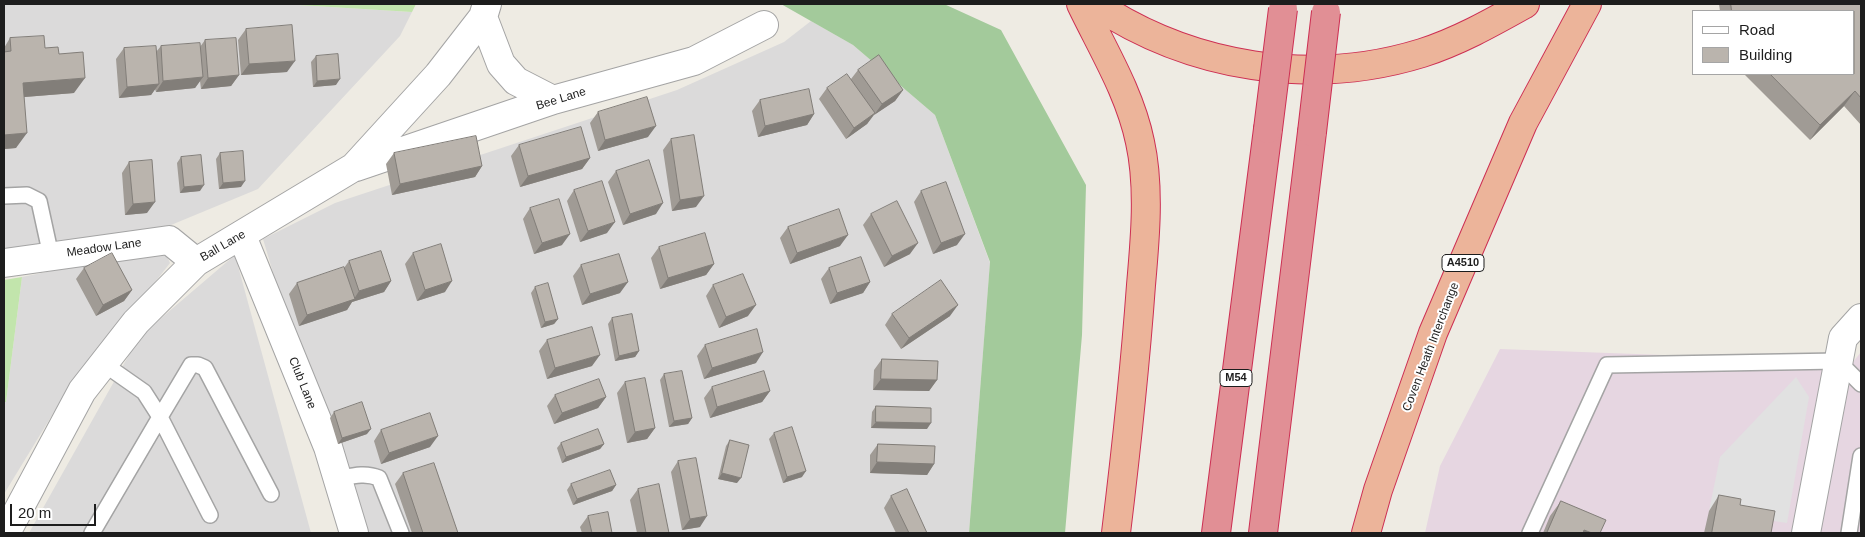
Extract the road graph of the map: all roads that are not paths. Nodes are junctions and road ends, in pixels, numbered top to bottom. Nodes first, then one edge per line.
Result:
1 (1081, 4) edge
2 (1095, 4) edge
3 (1525, 4) edge
4 (1587, 4) edge
5 (1283, 7) edge
6 (1326, 8) edge
7 (485, 10) edge
8 (764, 25) dead end
9 (553, 100) junction
10 (354, 167) junction
11 (4, 196) edge
12 (242, 236) junction
13 (51, 256) junction
14 (4, 262) edge
15 (196, 262) junction
16 (1861, 318) edge
17 (1838, 361) junction
18 (104, 364) junction
19 (1861, 384) edge
20 (160, 417) junction
21 (1861, 456) edge
22 (338, 479) junction
23 (271, 494) dead end
24 (210, 515) dead end
25 (6, 533) edge
26 (92, 533) edge
27 (354, 533) edge
28 (400, 533) edge
29 (1116, 533) edge
30 (1216, 533) edge
31 (1263, 533) edge
32 (1366, 533) edge
33 (1530, 533) edge
34 (1806, 533) edge
35 (1849, 533) edge

1 - 29 highway
2 - 3 highway
4 - 32 highway, Coven Heath Interchange / A4510
5 - 30 highway, M54, bridge
6 - 31 highway, bridge
7 - 9 street
7 - 10 street, Ball Lane
8 - 9 street, Bee Lane
9 - 10 street, Bee Lane
10 - 12 street, Ball Lane
11 - 13 lane
12 - 15 street, Ball Lane
12 - 22 street, Club Lane
13 - 14 street, Meadow Lane
13 - 15 street, Meadow Lane
15 - 18 street, Ball Lane
16 - 17 street
17 - 19 lane
17 - 33 lane
17 - 34 street
18 - 20 lane
18 - 25 street, Ball Lane
20 - 23 lane
20 - 24 lane
20 - 26 lane
21 - 35 lane
22 - 27 street, Club Lane
22 - 28 lane

